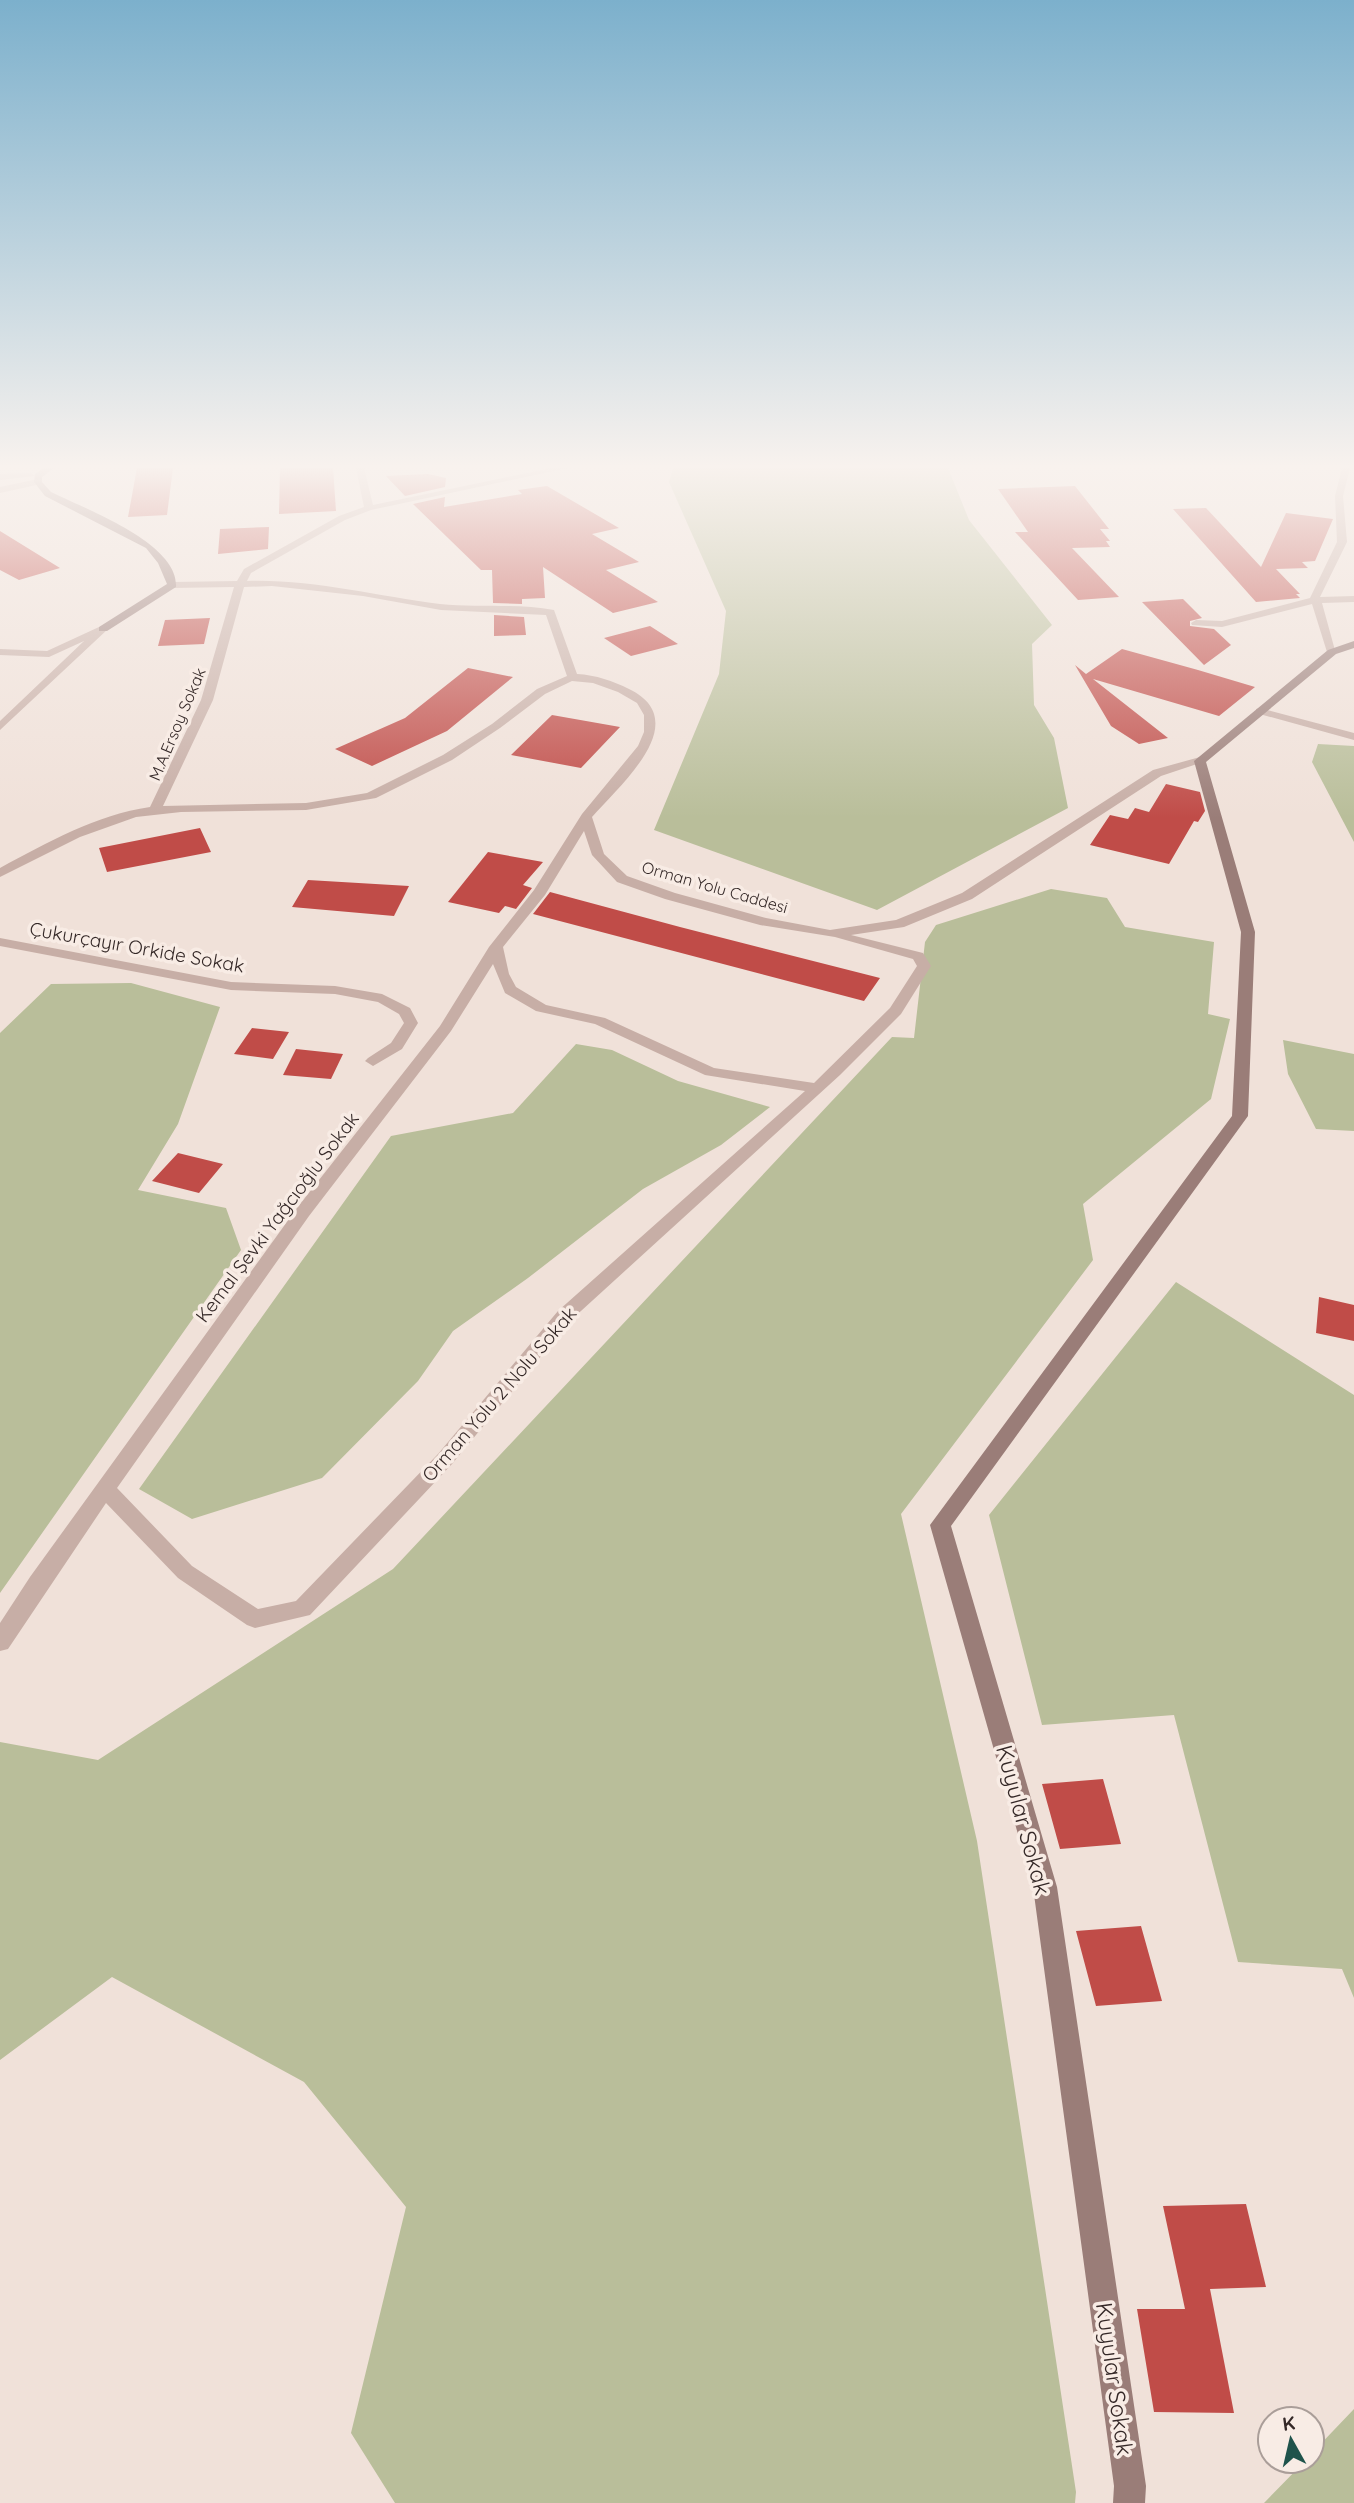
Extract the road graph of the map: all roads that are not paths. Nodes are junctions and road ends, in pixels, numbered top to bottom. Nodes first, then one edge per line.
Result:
1 (237, 584) edge
2 (172, 585) joint
3 (185, 585) edge
4 (287, 585) edge
5 (1322, 585) edge
6 (1354, 599) edge
7 (1315, 600) junction
8 (1196, 623) dead end
9 (103, 629) junction
10 (1354, 644) edge
11 (0, 652) edge
12 (1332, 652) junction
13 (573, 677) junction
14 (1261, 711) junction
15 (0, 727) edge
16 (1354, 737) edge
17 (1200, 761) junction
18 (155, 810) junction
19 (586, 817) junction
20 (0, 873) edge
21 (830, 934) junction
22 (0, 942) edge
23 (496, 947) junction
24 (373, 1061) dead end
25 (816, 1088) junction
26 (105, 1489) junction
27 (0, 1642) edge
28 (1129, 2503) edge

1 - 18 street, M.A.Ersoy Sokak
2 - 3 street
2 - 9 street
4 - 13 street
5 - 7 street
6 - 7 street
7 - 8 street
7 - 12 street
9 - 11 street
9 - 15 street
10 - 12 street
12 - 14 street
13 - 18 street
13 - 19 street
14 - 16 street
14 - 17 street
17 - 21 street, Orman Yolu Caddesi
17 - 28 street, Kuyular Sokak
18 - 20 street
19 - 21 street, Orman Yolu Caddesi
19 - 23 street, Kemal Şevki Yağcıoğlu Sokak
21 - 25 street, Orman Yolu 2 Nolu Sokak
22 - 24 street, Çukurçayır Orkide Sokak
23 - 25 street
23 - 26 street, Kemal Şevki Yağcıoğlu Sokak
25 - 26 street, Orman Yolu 2 Nolu Sokak
26 - 27 street, Kemal Şevki Yağcıoğlu Sokak

